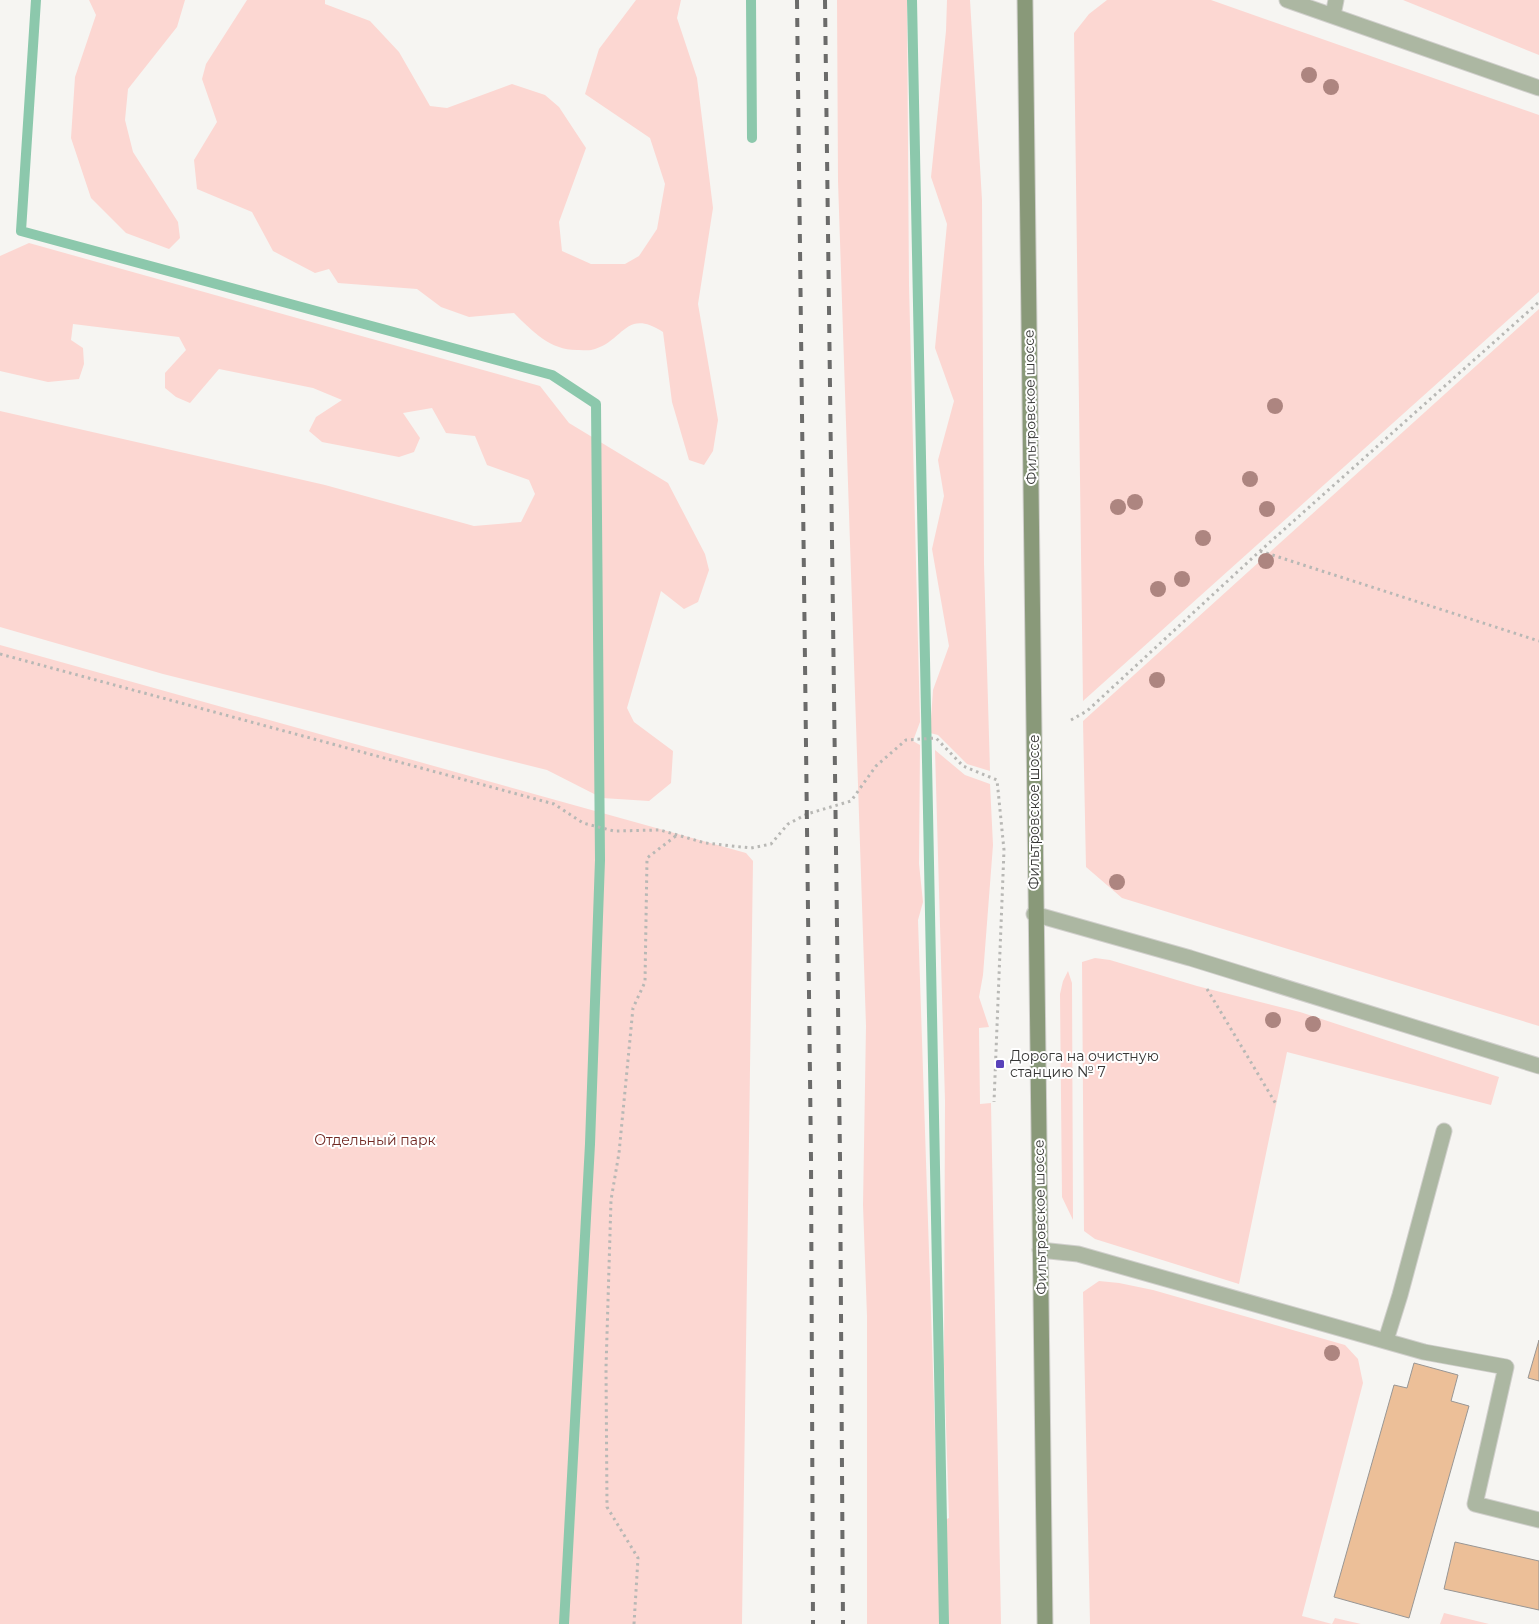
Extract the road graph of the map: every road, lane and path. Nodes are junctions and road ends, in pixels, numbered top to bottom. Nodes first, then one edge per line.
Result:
1 (1025, 0) edge
2 (1287, 0) edge
3 (1336, 0) edge
4 (1311, 4) edge
5 (1333, 15) junction
6 (1539, 88) edge
7 (1539, 302) edge
8 (1260, 551) junction
9 (1539, 641) edge
10 (0, 654) edge
11 (1071, 720) dead end
12 (678, 835) junction
13 (1034, 914) junction
14 (1190, 958) junction
15 (1539, 1066) edge
16 (994, 1102) dead end
17 (1276, 1104) dead end
18 (1444, 1131) dead end
19 (1040, 1250) junction
20 (1386, 1340) junction
21 (1539, 1520) edge
22 (634, 1624) edge
23 (1045, 1624) edge

1 - 13 main road, Фильтровское шоссе
2 - 4 lane
3 - 5 lane
4 - 5 lane
5 - 6 lane
7 - 8 path
8 - 9 path
8 - 11 path
10 - 12 path
12 - 16 path
12 - 22 path
13 - 14 lane
13 - 19 main road, Фильтровское шоссе
14 - 15 lane
14 - 17 path
18 - 20 lane
19 - 20 lane
19 - 23 main road, Фильтровское шоссе
20 - 21 lane

